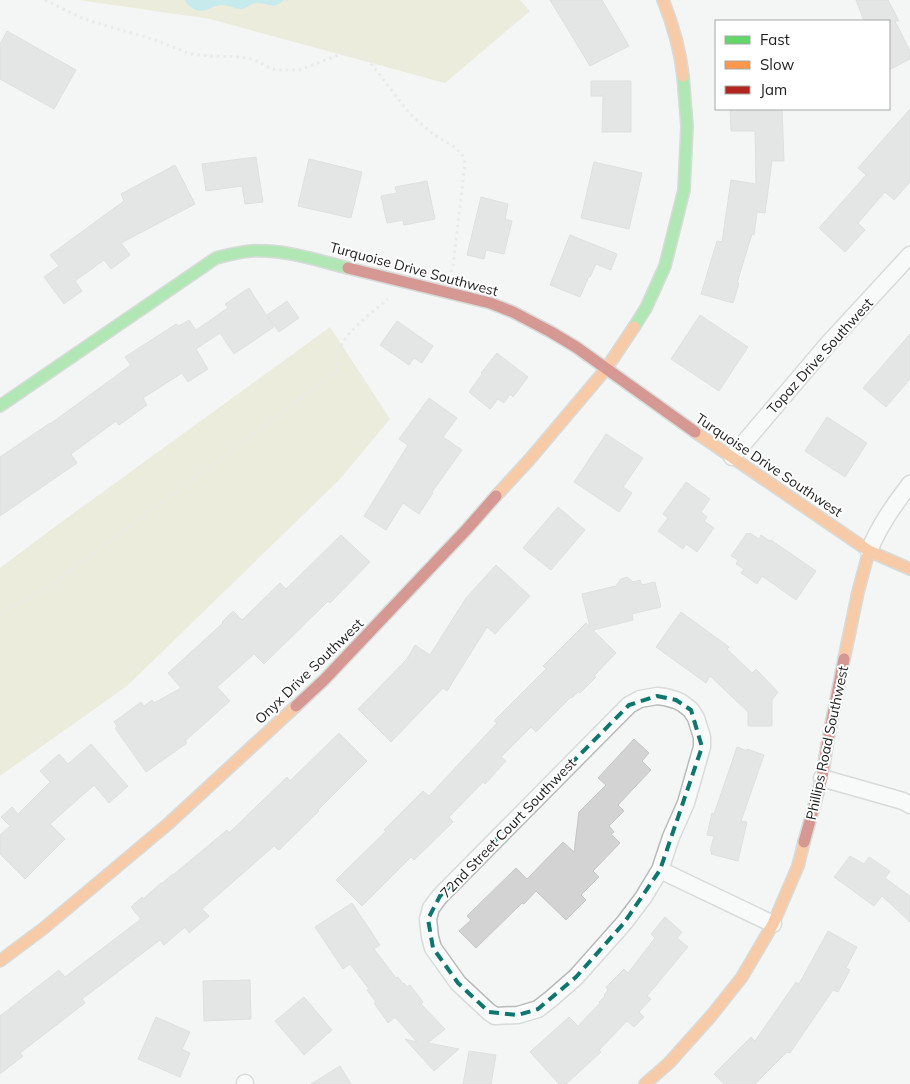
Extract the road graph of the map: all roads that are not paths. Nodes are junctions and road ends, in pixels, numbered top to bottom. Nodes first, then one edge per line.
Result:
1 (663, 0) edge
2 (910, 255) edge
3 (606, 369) junction
4 (0, 406) edge
5 (732, 457) junction
6 (910, 484) edge
7 (869, 551) junction
8 (910, 569) edge
9 (822, 778) junction
10 (910, 805) edge
11 (660, 870) junction
12 (773, 924) junction
13 (0, 961) edge
14 (645, 1084) edge

1 - 3 street, Onyx Drive Southwest
2 - 5 street, Topaz Drive Southwest
3 - 4 street, Turquoise Drive Southwest
3 - 5 street, Turquoise Drive Southwest
3 - 13 street, Onyx Drive Southwest
5 - 7 street, Turquoise Drive Southwest
6 - 7 street, Phillips Road Southwest
7 - 8 street, Turquoise Drive Southwest
7 - 9 street, Phillips Road Southwest
9 - 10 street
9 - 12 street, Phillips Road Southwest
11 - 11 street, 72nd Street Court Southwest
11 - 12 street
12 - 14 street, Phillips Road Southwest

